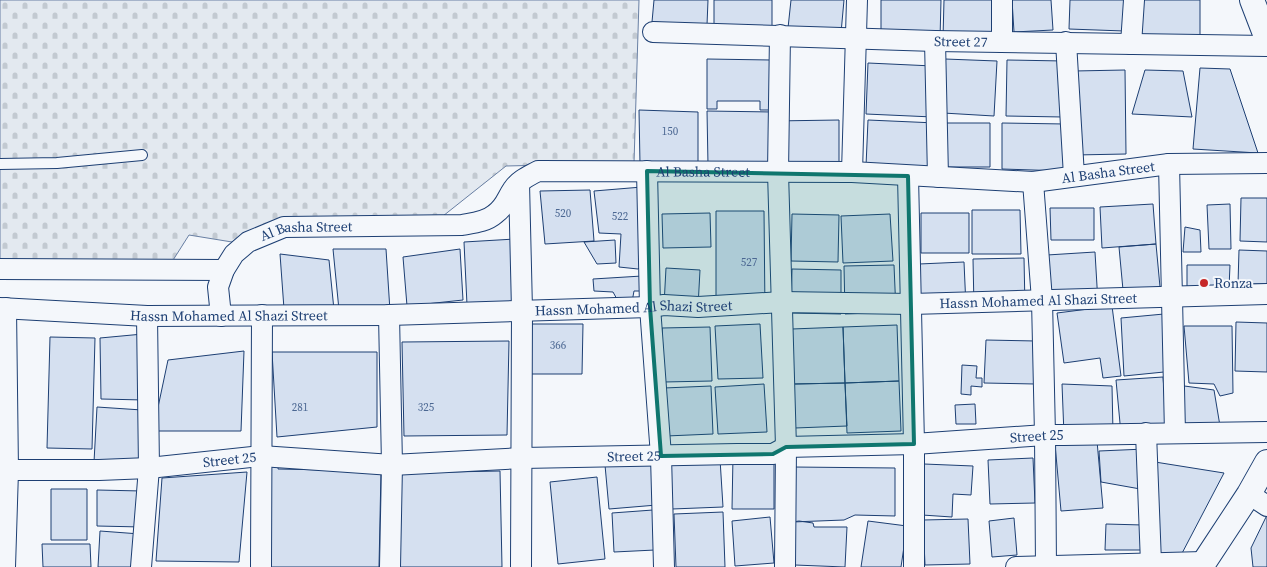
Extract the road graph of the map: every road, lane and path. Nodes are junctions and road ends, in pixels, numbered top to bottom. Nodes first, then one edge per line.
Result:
1 (856, 0) edge
2 (1002, 0) edge
3 (1134, 0) edge
4 (1252, 0) edge
5 (653, 32) dead end
6 (780, 35) junction
7 (856, 38) junction
8 (1267, 39) edge
9 (934, 41) junction
10 (1002, 42) junction
11 (1066, 42) junction
12 (1131, 44) junction
13 (1267, 46) edge
14 (142, 155) dead end
15 (1267, 162) edge
16 (0, 164) edge
17 (1169, 164) junction
18 (647, 171) junction
19 (778, 172) junction
20 (852, 172) junction
21 (908, 176) junction
22 (1074, 176) junction
23 (938, 177) junction
24 (1033, 182) junction
25 (519, 183) junction
26 (0, 269) edge
27 (224, 270) junction
28 (1267, 294) edge
29 (1172, 296) junction
30 (1042, 300) junction
31 (782, 302) junction
32 (911, 304) junction
33 (650, 307) junction
34 (3, 308) edge
35 (522, 310) junction
36 (262, 315) junction
37 (389, 315) junction
38 (147, 316) junction
39 (221, 316) junction
40 (1267, 432) edge
41 (1175, 433) junction
42 (1146, 434) junction
43 (1045, 435) junction
44 (914, 444) junction
45 (786, 447) junction
46 (261, 456) junction
47 (661, 456) junction
48 (522, 458) junction
49 (1267, 462) edge
50 (392, 465) junction
51 (150, 468) junction
52 (4, 470) edge
53 (1258, 500) edge
54 (1151, 563) junction
55 (1202, 565) edge
56 (1046, 566) edge
57 (5, 567) edge
58 (142, 567) edge
59 (261, 567) edge
60 (390, 567) edge
61 (521, 567) edge
62 (664, 567) edge
63 (785, 567) edge
64 (914, 567) edge
65 (1016, 567) edge

1 - 7 street
2 - 10 street
3 - 12 street
4 - 8 street
5 - 6 street, Street 27
6 - 7 street, Street 27
6 - 19 street
7 - 9 street, Street 27
7 - 20 street
9 - 10 street, Street 27
9 - 23 street
10 - 11 street, Street 27
11 - 12 street, Street 27
11 - 22 street
12 - 13 street, Street 27
14 - 16 lane
15 - 17 street, Al Basha Street
17 - 22 street, Al Basha Street
17 - 29 street
18 - 19 street, Al Basha Street
18 - 25 street, Al Basha Street
18 - 33 street
19 - 20 street, Al Basha Street
19 - 31 street
20 - 21 street, Al Basha Street
21 - 23 street, Al Basha Street
21 - 32 street
22 - 24 street, Al Basha Street
23 - 24 street, Al Basha Street
24 - 30 street
25 - 27 street, Al Basha Street
25 - 35 street
26 - 27 street
27 - 39 street, Al Basha Street
28 - 29 street, Hassn Mohamed Al Shazi Street
29 - 30 street, Hassn Mohamed Al Shazi Street
29 - 41 street
30 - 32 street, Hassn Mohamed Al Shazi Street
30 - 43 street
31 - 32 street, Hassn Mohamed Al Shazi Street
31 - 33 street, Hassn Mohamed Al Shazi Street
31 - 45 street
32 - 44 street
33 - 35 street, Hassn Mohamed Al Shazi Street
33 - 47 street
34 - 38 street, Hassn Mohamed Al Shazi Street
34 - 52 street
35 - 37 street, Hassn Mohamed Al Shazi Street
35 - 48 street
36 - 37 street, Hassn Mohamed Al Shazi Street
36 - 39 street, Hassn Mohamed Al Shazi Street
36 - 46 street
37 - 50 street
38 - 39 street, Hassn Mohamed Al Shazi Street
38 - 51 street
40 - 41 street, Street 25
41 - 42 street, Street 25
42 - 43 street, Street 25
42 - 54 street
43 - 44 street, Street 25
43 - 56 street
44 - 45 street, Street 25
44 - 64 street
45 - 47 street, Street 25
45 - 63 street
46 - 50 street, Street 25
46 - 51 street, Street 25
46 - 59 street
47 - 48 street, Street 25
47 - 62 street
48 - 50 street, Street 25
48 - 61 street
49 - 53 street
50 - 60 street
51 - 52 street, Street 25
51 - 58 street
52 - 57 street
53 - 55 street
54 - 55 street
54 - 56 street
56 - 65 street

